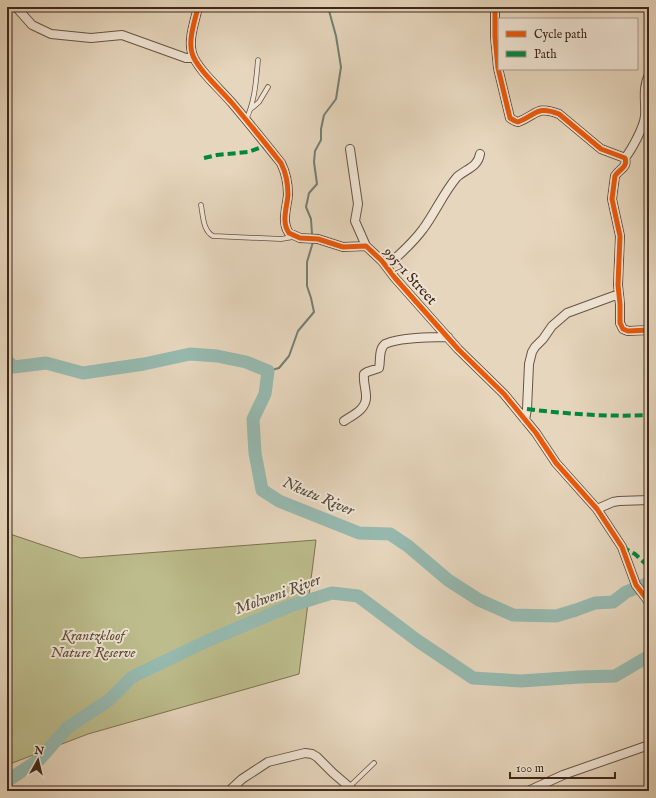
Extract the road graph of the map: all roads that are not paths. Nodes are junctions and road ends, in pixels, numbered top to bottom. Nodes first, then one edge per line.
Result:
1 (16, 7) edge
2 (198, 7) edge
3 (495, 7) edge
4 (194, 58) junction
5 (258, 60) dead end
6 (498, 64) edge
7 (499, 70) edge
8 (649, 76) edge
9 (268, 86) dead end
10 (251, 108) junction
11 (245, 120) junction
12 (350, 149) dead end
13 (480, 154) dead end
14 (625, 158) junction
15 (201, 205) dead end
16 (295, 236) junction
17 (366, 246) junction
18 (386, 266) junction
19 (619, 294) junction
20 (649, 330) edge
21 (448, 338) junction
22 (525, 420) junction
23 (344, 421) dead end
24 (649, 500) edge
25 (597, 509) junction
26 (649, 602) edge
27 (649, 744) edge
28 (374, 763) dead end
29 (352, 789) edge
30 (229, 791) edge
31 (528, 791) edge

1 - 4 street
2 - 4 street
3 - 6 street
4 - 11 street
5 - 10 lane
7 - 14 street
8 - 14 street
9 - 10 lane
10 - 11 lane
11 - 16 street
12 - 17 street
13 - 18 street
14 - 19 street
15 - 16 lane
16 - 17 street, 99571 Street
17 - 18 street, 99571 Street
18 - 21 street, 99571 Street
19 - 20 street
19 - 22 street
21 - 22 street, 99571 Street
21 - 23 street
22 - 25 street, 99571 Street
24 - 25 street
25 - 26 street, 99571 Street
27 - 31 street
28 - 29 lane
29 - 30 street

